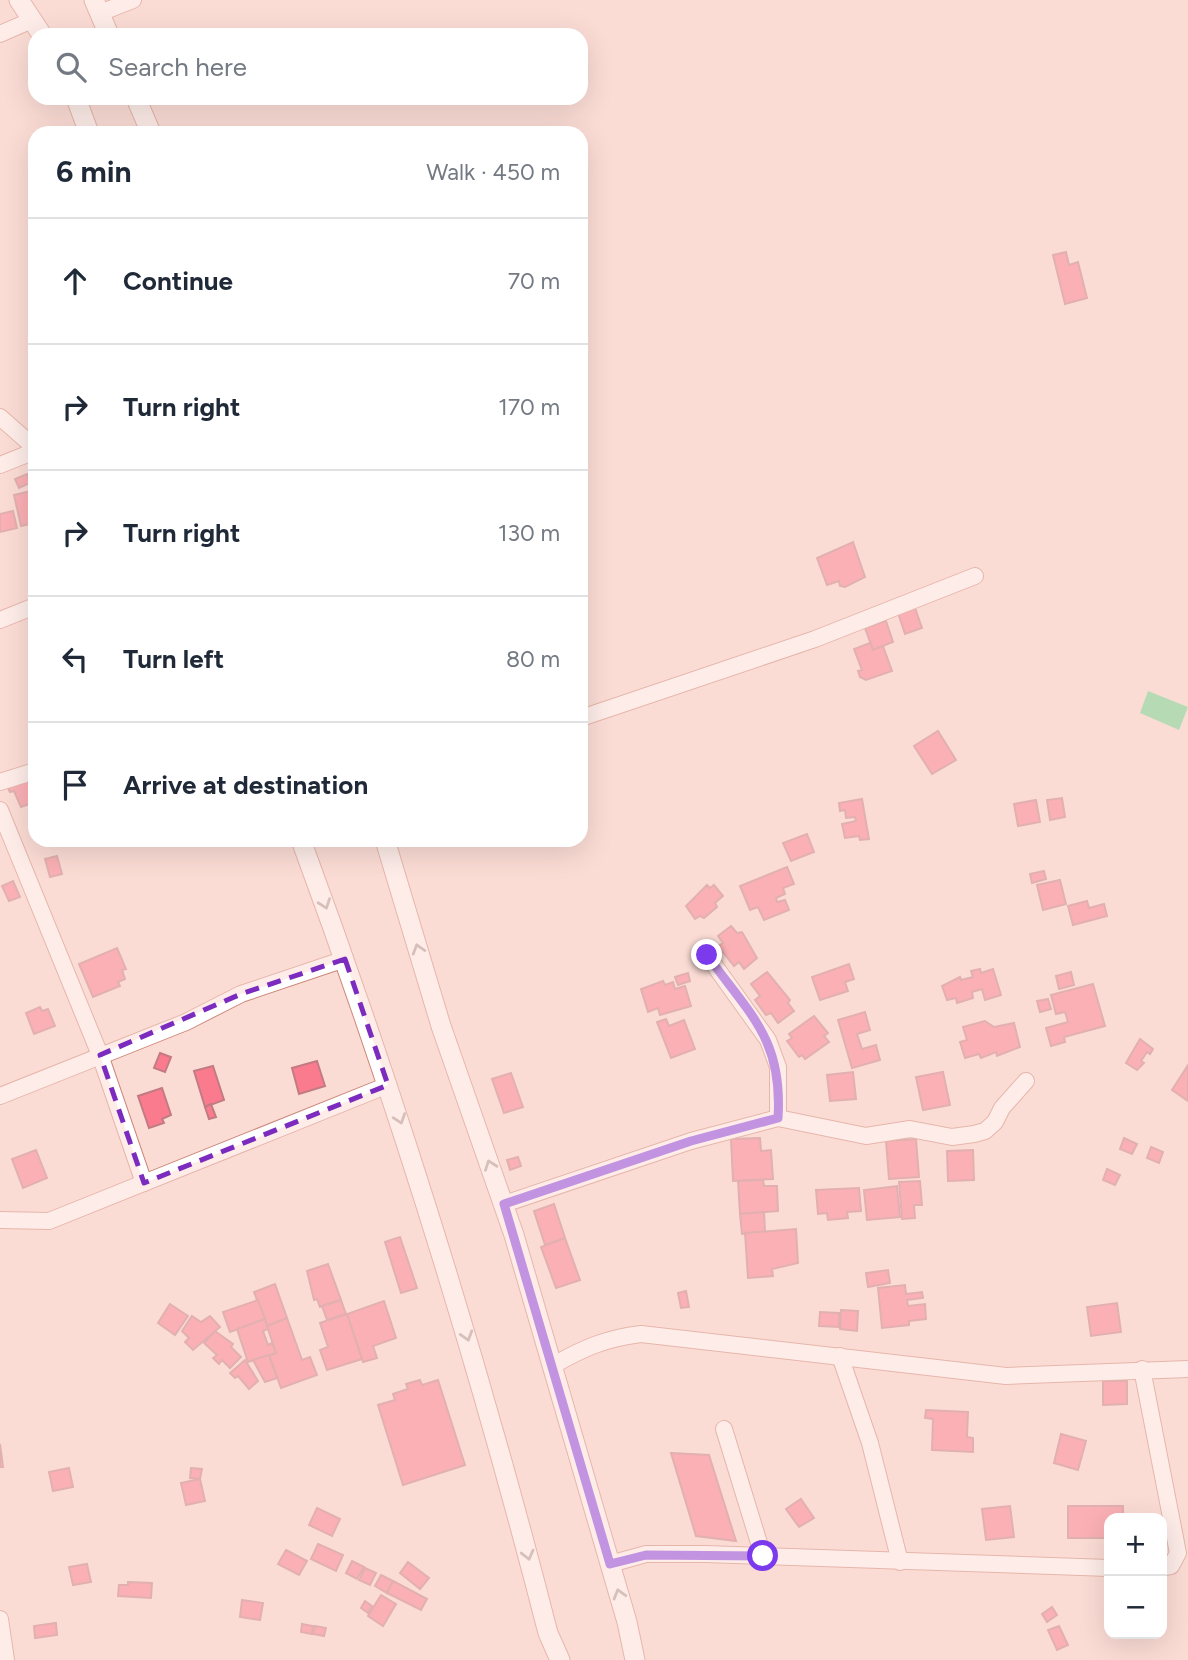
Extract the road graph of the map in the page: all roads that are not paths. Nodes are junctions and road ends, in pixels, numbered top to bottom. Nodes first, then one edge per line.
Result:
1 (19, 0) edge
2 (133, 0) edge
3 (97, 6) edge
4 (37, 28) edge
5 (106, 28) edge
6 (28, 29) edge
7 (0, 34) edge
8 (79, 105) edge
9 (139, 105) edge
10 (86, 126) edge
11 (148, 126) edge
12 (0, 417) edge
13 (28, 443) edge
14 (28, 452) edge
15 (0, 464) edge
16 (975, 576) dead end
17 (28, 609) edge
18 (0, 620) edge
19 (588, 716) edge
20 (28, 773) edge
21 (0, 782) edge
22 (0, 810) edge
23 (304, 847) edge
24 (387, 847) edge
25 (707, 955) dead end
26 (345, 959) junction
27 (100, 1055) junction
28 (1026, 1081) dead end
29 (388, 1085) junction
30 (0, 1096) edge
31 (778, 1118) junction
32 (144, 1183) junction
33 (504, 1204) junction
34 (0, 1220) edge
35 (840, 1356) junction
36 (554, 1365) junction
37 (1142, 1369) junction
38 (1188, 1369) edge
39 (723, 1429) dead end
40 (763, 1556) junction
41 (900, 1562) junction
42 (610, 1564) junction
43 (1167, 1567) edge
44 (1104, 1568) edge
45 (0, 1619) edge
46 (6, 1660) edge
47 (560, 1660) edge
48 (635, 1660) edge

1 - 4 street
2 - 3 street
3 - 5 street
6 - 7 street
8 - 10 street
9 - 11 street
12 - 13 street
14 - 15 street
16 - 19 street
17 - 18 street
20 - 21 street
22 - 27 street
23 -> 26 street
33 -> 24 street
25 - 31 street
26 - 27 street
26 - 29 street
27 - 30 street
27 - 32 street
28 - 31 street
29 - 32 street
29 -> 47 street
31 - 33 street
32 - 34 street
33 - 36 street
35 - 36 street
35 - 37 street
35 - 41 street
36 - 42 street
37 - 38 street
37 - 43 street
39 - 40 street
40 - 41 street
40 - 42 street
41 - 44 street
48 -> 42 street
45 - 46 street

